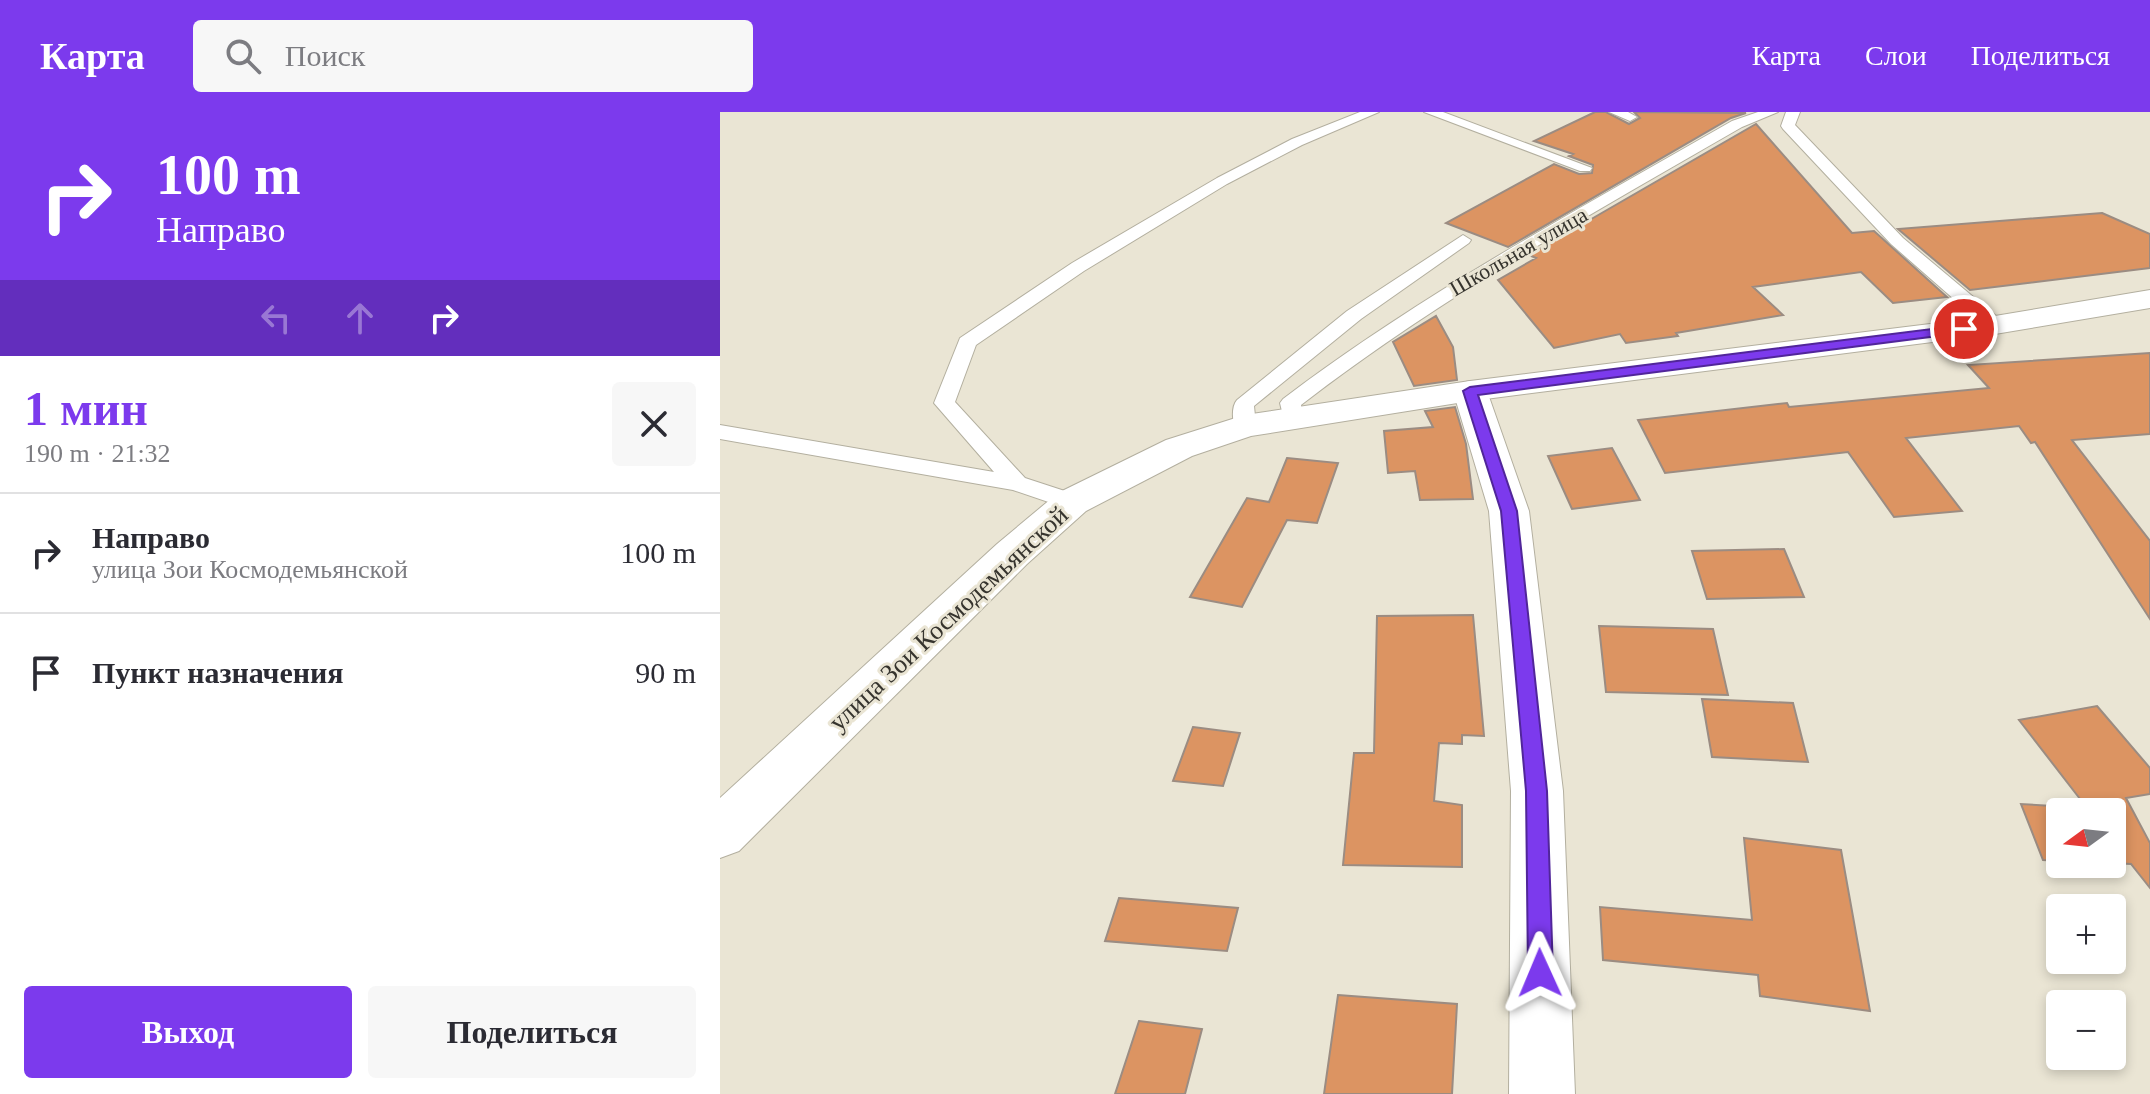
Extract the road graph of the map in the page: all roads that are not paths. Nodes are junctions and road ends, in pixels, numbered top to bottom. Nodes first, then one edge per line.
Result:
1 (1372, 112) edge
2 (1431, 112) edge
3 (1771, 112) edge
4 (1793, 112) edge
5 (1585, 168) dead end
6 (1463, 240) dead end
7 (2150, 299) edge
8 (1995, 325) junction
9 (1470, 391) junction
10 (1292, 419) junction
11 (1245, 426) junction
12 (720, 432) edge
13 (1017, 483) junction
14 (1072, 502) junction
15 (720, 833) edge
16 (1542, 1094) edge

1 - 13 lane
2 - 5 lane
3 - 10 lane, Школьная улица
4 - 8 lane
6 - 11 lane
7 - 8 street, улица Зои Космодемьянской
8 - 9 street, улица Зои Космодемьянской
9 - 10 street, улица Зои Космодемьянской
9 - 16 street
10 - 11 street, улица Зои Космодемьянской
11 - 14 street, улица Зои Космодемьянской
12 - 13 lane
13 - 14 lane
14 - 15 street, улица Зои Космодемьянской

